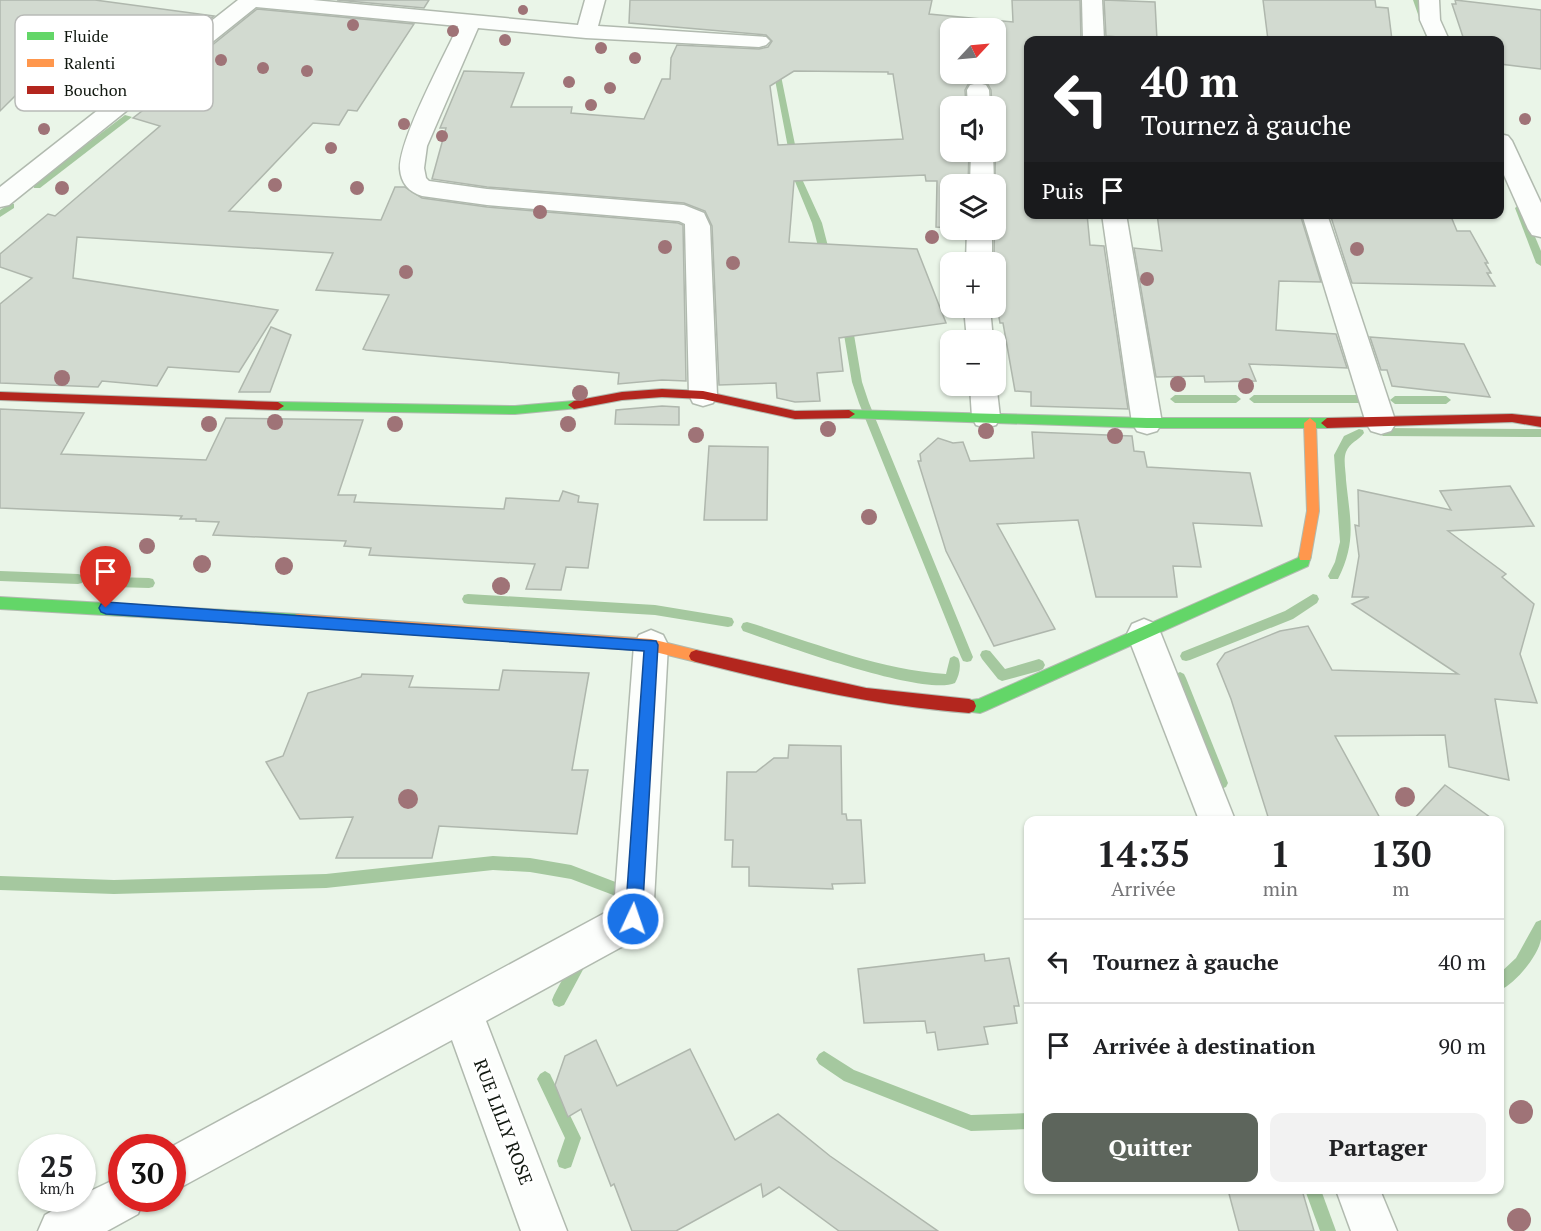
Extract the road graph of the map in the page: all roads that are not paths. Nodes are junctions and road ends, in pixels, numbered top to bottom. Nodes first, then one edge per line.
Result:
1 (250, 0) edge
2 (595, 0) edge
3 (1092, 0) edge
4 (1429, 0) edge
5 (471, 21) junction
6 (213, 29) edge
7 (586, 32) junction
8 (1094, 36) edge
9 (1437, 36) edge
10 (759, 41) dead end
11 (111, 111) edge
12 (1504, 150) edge
13 (0, 199) edge
14 (1115, 219) edge
15 (1316, 219) edge
16 (1541, 229) edge
17 (703, 395) junction
18 (0, 396) edge
19 (985, 396) edge
20 (986, 417) junction
21 (1541, 422) edge
22 (1148, 423) junction
23 (1310, 423) junction
24 (1380, 423) junction
25 (0, 603) edge
26 (1144, 634) junction
27 (651, 645) junction
28 (1215, 816) edge
29 (462, 1012) junction
30 (186, 1162) edge
31 (1360, 1194) edge
32 (108, 1206) edge
33 (61, 1231) edge
34 (544, 1231) edge
35 (1374, 1231) edge

1 - 5 street
1 - 6 street
2 - 7 street
3 - 8 street
4 - 9 street
5 - 7 street
5 - 17 street
7 - 10 street
11 - 13 street
12 - 16 street
14 - 22 street
15 - 24 street
17 - 18 street
17 - 20 street
19 - 20 street
20 - 22 street
21 - 24 street
22 - 23 street
23 - 24 street
23 - 26 street
25 - 27 street
26 - 27 street
26 - 28 street
27 - 29 street
29 - 30 street
29 - 34 street, RUE LILLY ROSE
31 - 35 street
32 - 33 street

